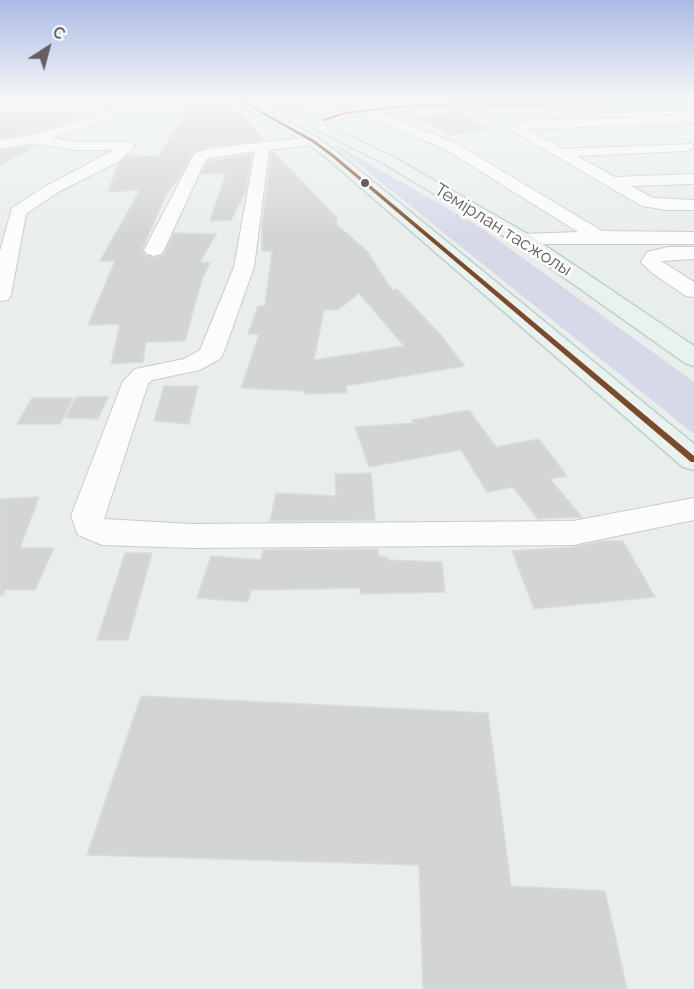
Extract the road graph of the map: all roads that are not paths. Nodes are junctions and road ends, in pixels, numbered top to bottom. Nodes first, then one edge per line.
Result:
1 (128, 146) edge
2 (262, 146) edge
3 (263, 146) edge
4 (332, 146) edge
5 (355, 146) edge
6 (450, 146) edge
7 (547, 146) edge
8 (560, 153) junction
9 (692, 153) edge
10 (575, 162) junction
11 (394, 164) junction
12 (694, 168) edge
13 (351, 171) junction
14 (593, 172) junction
15 (694, 179) edge
16 (612, 182) junction
17 (694, 193) edge
18 (633, 194) junction
19 (694, 205) edge
20 (598, 237) junction
21 (694, 238) edge
22 (524, 240) junction
23 (154, 250) dead end
24 (694, 253) edge
25 (694, 291) edge
26 (0, 295) edge
27 (694, 358) edge
28 (694, 460) edge
29 (694, 509) edge

1 - 26 street
2 - 23 street
3 - 29 street
4 - 13 main road, Темірлан тасжолы
5 - 11 main road, Темірлан тасжолы
6 - 20 street
7 - 8 street
8 - 9 street
8 - 10 street
9 - 10 street
10 - 14 street
11 - 13 main road
11 - 22 main road, Темірлан тасжолы
12 - 14 street
13 - 28 main road, Темірлан тасжолы
14 - 16 street
15 - 16 street
16 - 18 street
17 - 18 street
18 - 19 street
20 - 21 street
20 - 22 street
22 - 27 main road, Темірлан тасжолы
24 - 25 street

